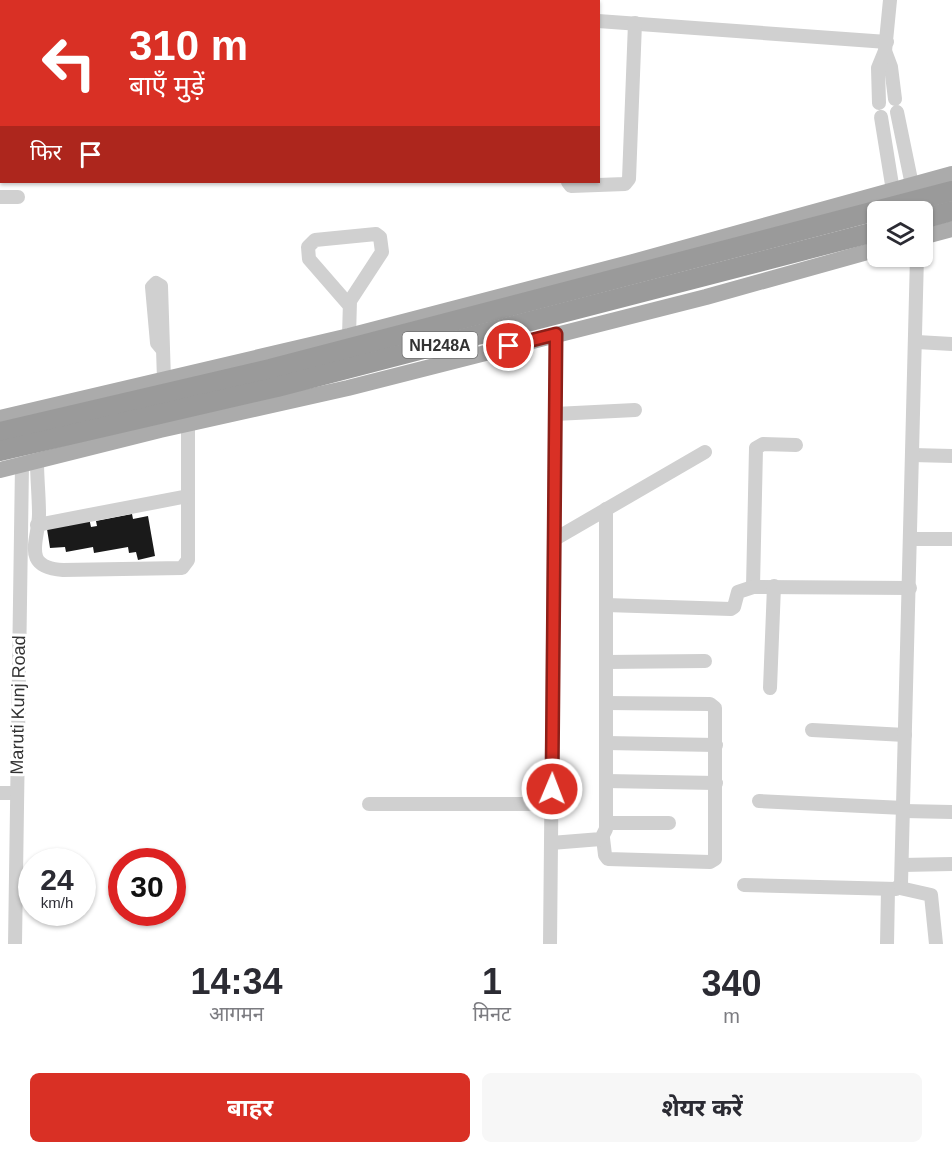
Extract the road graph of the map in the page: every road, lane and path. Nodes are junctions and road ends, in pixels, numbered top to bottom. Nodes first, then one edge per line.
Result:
1 (890, 0) edge
2 (600, 21) edge
3 (636, 23) junction
4 (886, 47) junction
5 (879, 103) dead end
6 (881, 117) dead end
7 (952, 174) edge
8 (569, 183) edge
9 (952, 191) edge
10 (905, 193) junction
11 (0, 197) edge
12 (18, 197) dead end
13 (952, 211) edge
14 (933, 216) edge
15 (952, 229) edge
16 (867, 234) edge
17 (933, 234) edge
18 (867, 252) edge
19 (917, 267) edge
20 (349, 305) junction
21 (556, 334) junction
22 (349, 336) junction
23 (917, 342) junction
24 (952, 344) edge
25 (162, 349) dead end
26 (164, 380) junction
27 (635, 410) dead end
28 (555, 414) junction
29 (0, 418) edge
30 (188, 424) junction
31 (0, 432) edge
32 (796, 444) dead end
33 (0, 451) edge
34 (705, 452) dead end
35 (912, 455) junction
36 (952, 456) edge
37 (29, 463) junction
38 (0, 470) edge
39 (188, 496) junction
40 (606, 509) junction
41 (38, 525) junction
42 (910, 538) junction
43 (555, 539) junction
44 (952, 539) edge
45 (774, 586) junction
46 (753, 587) junction
47 (910, 588) junction
48 (606, 605) junction
49 (705, 661) dead end
50 (606, 662) junction
51 (770, 688) dead end
52 (606, 703) junction
53 (812, 730) dead end
54 (905, 735) junction
55 (606, 743) junction
56 (716, 745) junction
57 (606, 781) junction
58 (716, 783) junction
59 (0, 793) edge
60 (16, 793) junction
61 (759, 801) dead end
62 (369, 804) dead end
63 (552, 804) junction
64 (904, 810) junction
65 (952, 812) edge
66 (669, 823) dead end
67 (606, 824) junction
68 (603, 838) junction
69 (551, 843) junction
70 (952, 864) edge
71 (902, 865) junction
72 (0, 873) edge
73 (15, 873) junction
74 (744, 885) dead end
75 (894, 889) junction
76 (15, 944) edge
77 (550, 944) edge
78 (886, 944) edge
79 (936, 944) edge

1 - 4 street
2 - 3 street
3 - 4 street
3 - 8 street
4 - 5 street
4 - 10 street
6 - 10 street
7 - 10 main road
9 - 10 highway, NH248A
10 - 22 main road
10 - 31 highway, NH248A
11 - 12 street
13 - 14 highway
15 - 17 main road
16 - 33 highway, NH248A
18 - 21 main road
19 - 23 street
20 - 20 street
20 - 22 street
21 - 28 street
21 - 30 main road
22 - 26 main road
23 - 24 street
23 - 35 street
25 - 26 street
26 - 29 main road
27 - 28 street
28 - 43 street
30 - 37 main road
30 - 39 street
32 - 46 street
34 - 40 street
35 - 36 street
35 - 42 street
37 - 38 main road
37 - 41 street
37 - 60 street, Maruti Kunj Road
39 - 41 street
39 - 41 street
40 - 43 street
40 - 48 street
42 - 44 street
42 - 47 street
43 - 63 street
45 - 46 street
45 - 47 street
45 - 51 street
46 - 48 street
47 - 54 street
48 - 50 street
49 - 50 street
50 - 52 street
52 - 55 street
52 - 56 street
53 - 54 street
54 - 64 street
55 - 56 street
55 - 57 street
56 - 58 street
57 - 58 street
57 - 67 street
58 - 68 street
59 - 60 street
60 - 73 street, Maruti Kunj Road
61 - 64 street
62 - 63 street
63 - 69 street
64 - 65 street
64 - 71 street
66 - 67 street
67 - 68 street
68 - 69 street
69 - 77 street
70 - 71 street
71 - 75 street
72 - 73 street
73 - 76 street, Maruti Kunj Road
74 - 75 street
75 - 78 street
75 - 79 street

